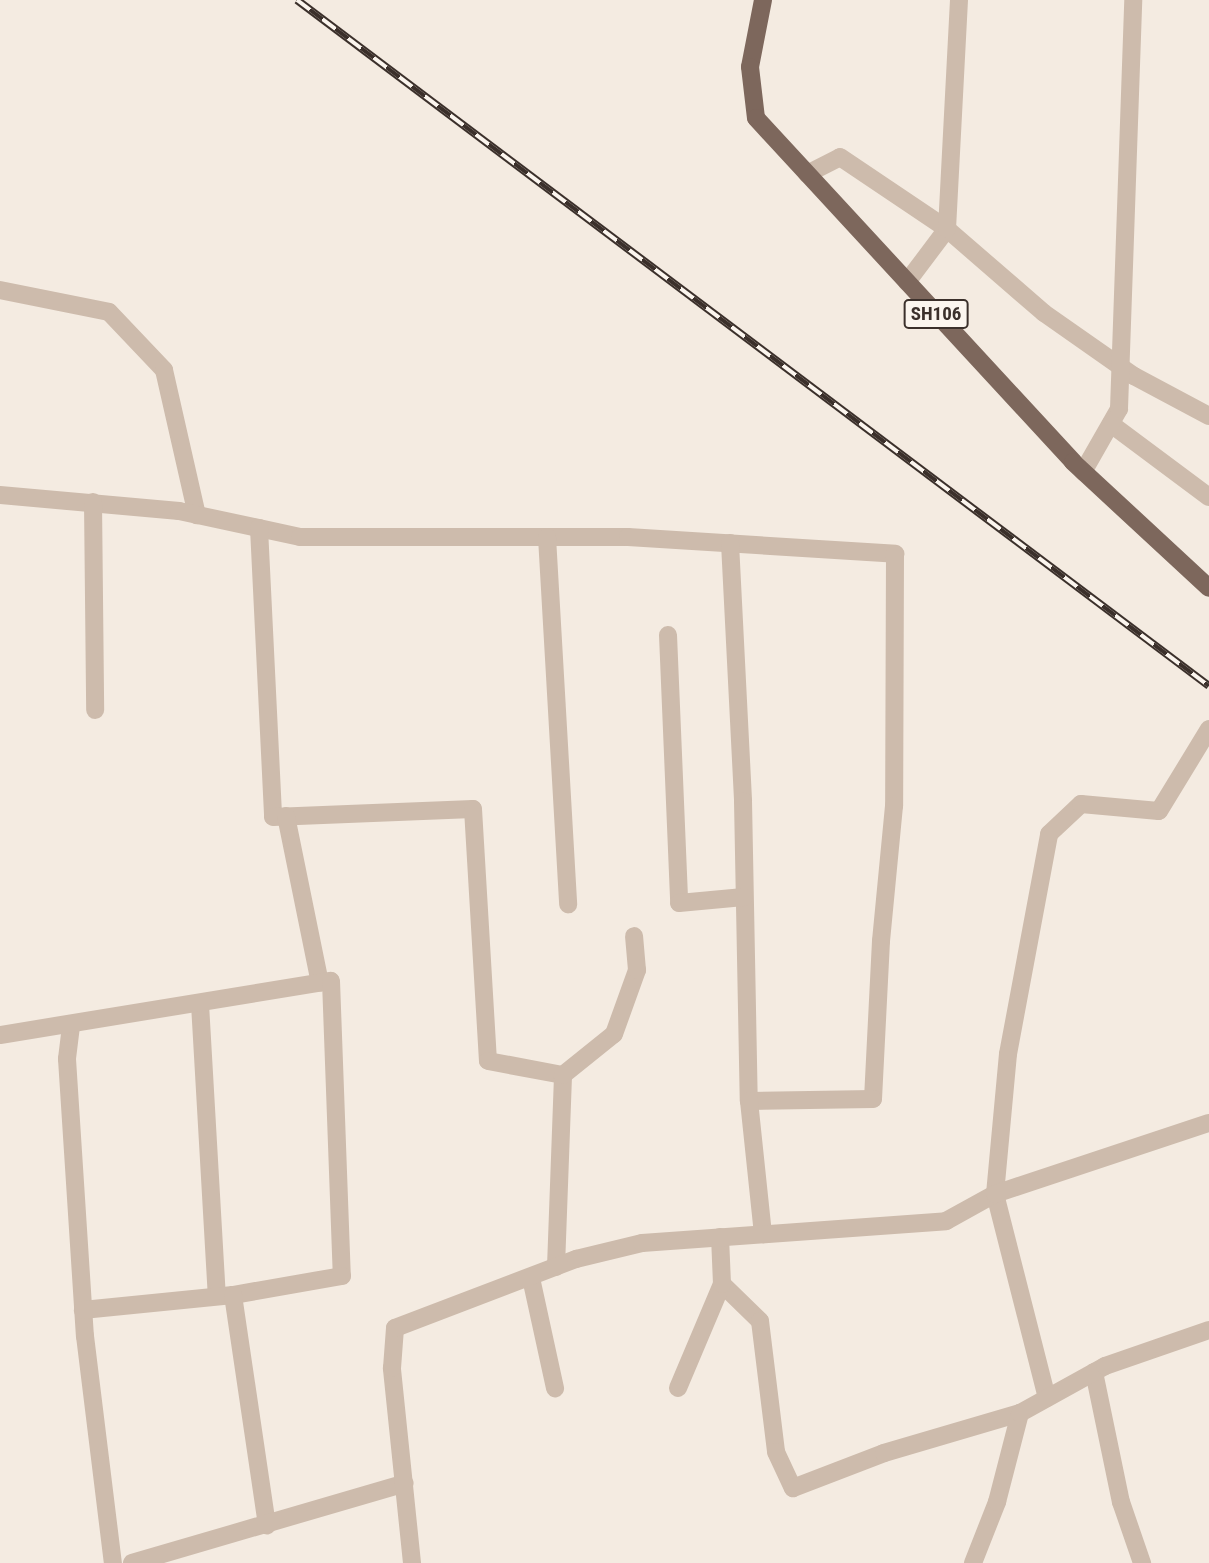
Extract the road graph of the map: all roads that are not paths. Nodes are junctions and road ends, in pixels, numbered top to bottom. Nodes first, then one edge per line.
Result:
1 (763, 0) edge
2 (959, 0) edge
3 (1133, 0) edge
4 (807, 174) junction
5 (947, 229) junction
6 (907, 282) junction
7 (0, 290) edge
8 (1121, 365) junction
9 (1209, 416) edge
10 (1111, 424) junction
11 (1083, 472) junction
12 (0, 495) edge
13 (1209, 496) edge
14 (93, 502) junction
15 (197, 514) junction
16 (259, 528) junction
17 (547, 537) junction
18 (730, 543) junction
19 (1209, 588) edge
20 (668, 635) dead end
21 (95, 710) dead end
22 (1209, 729) edge
23 (286, 816) junction
24 (744, 897) junction
25 (568, 904) dead end
26 (634, 936) dead end
27 (320, 982) junction
28 (200, 1003) junction
29 (71, 1026) junction
30 (0, 1035) edge
31 (563, 1075) junction
32 (749, 1101) junction
33 (1209, 1124) edge
34 (995, 1194) junction
35 (763, 1234) junction
36 (720, 1237) junction
37 (556, 1267) junction
38 (531, 1278) junction
39 (722, 1284) junction
40 (225, 1295) junction
41 (83, 1310) junction
42 (1209, 1330) edge
43 (1094, 1372) junction
44 (555, 1388) dead end
45 (678, 1388) dead end
46 (1047, 1398) junction
47 (1020, 1413) junction
48 (405, 1483) junction
49 (267, 1526) junction
50 (113, 1563) edge
51 (132, 1563) edge
52 (412, 1563) edge
53 (973, 1563) edge
54 (1142, 1563) edge

1 - 4 main road, SH106
2 - 5 street
3 - 8 street
4 - 5 street
4 - 6 main road, SH106
5 - 6 street
5 - 8 street
6 - 11 main road, SH106
7 - 15 street
8 - 9 street
8 - 10 street
10 - 11 street
10 - 13 street
11 - 19 main road, SH106
12 - 14 street
14 - 15 street
14 - 21 street
15 - 16 street
16 - 17 street
16 - 23 street
17 - 18 street
17 - 25 street
18 - 24 street
18 - 32 street
20 - 24 street
22 - 34 street
23 - 27 street
23 - 31 street
24 - 32 street
26 - 31 street
27 - 28 street
27 - 40 street
28 - 29 street
28 - 40 street
29 - 30 street
29 - 41 street
31 - 37 street
32 - 35 street
33 - 34 street
34 - 35 street
34 - 46 street
35 - 36 street
36 - 37 street
36 - 39 street
37 - 38 street
38 - 44 street
38 - 48 street
39 - 45 street
39 - 47 street
40 - 41 street
40 - 49 street
41 - 50 street
42 - 43 street
43 - 46 street
43 - 54 street
46 - 47 street
47 - 53 street
48 - 49 street
48 - 52 street
49 - 51 street

